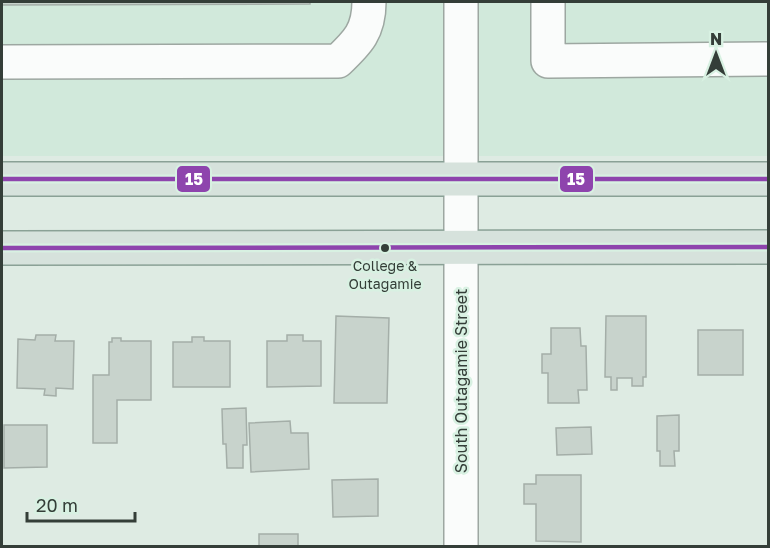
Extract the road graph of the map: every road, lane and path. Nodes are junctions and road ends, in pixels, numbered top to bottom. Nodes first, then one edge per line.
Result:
1 (369, 2) edge
2 (461, 2) edge
3 (548, 2) edge
4 (768, 59) edge
5 (2, 62) edge
6 (2, 179) edge
7 (461, 179) junction
8 (768, 179) edge
9 (460, 231) junction
10 (2, 248) edge
11 (768, 248) edge
12 (461, 546) edge

1 - 5 street
2 - 7 street, South Outagamie Street
3 - 4 street
6 - 7 main road
7 - 8 main road
7 - 9 street, South Outagamie Street
9 - 10 main road
9 - 11 main road
9 - 12 street, South Outagamie Street

